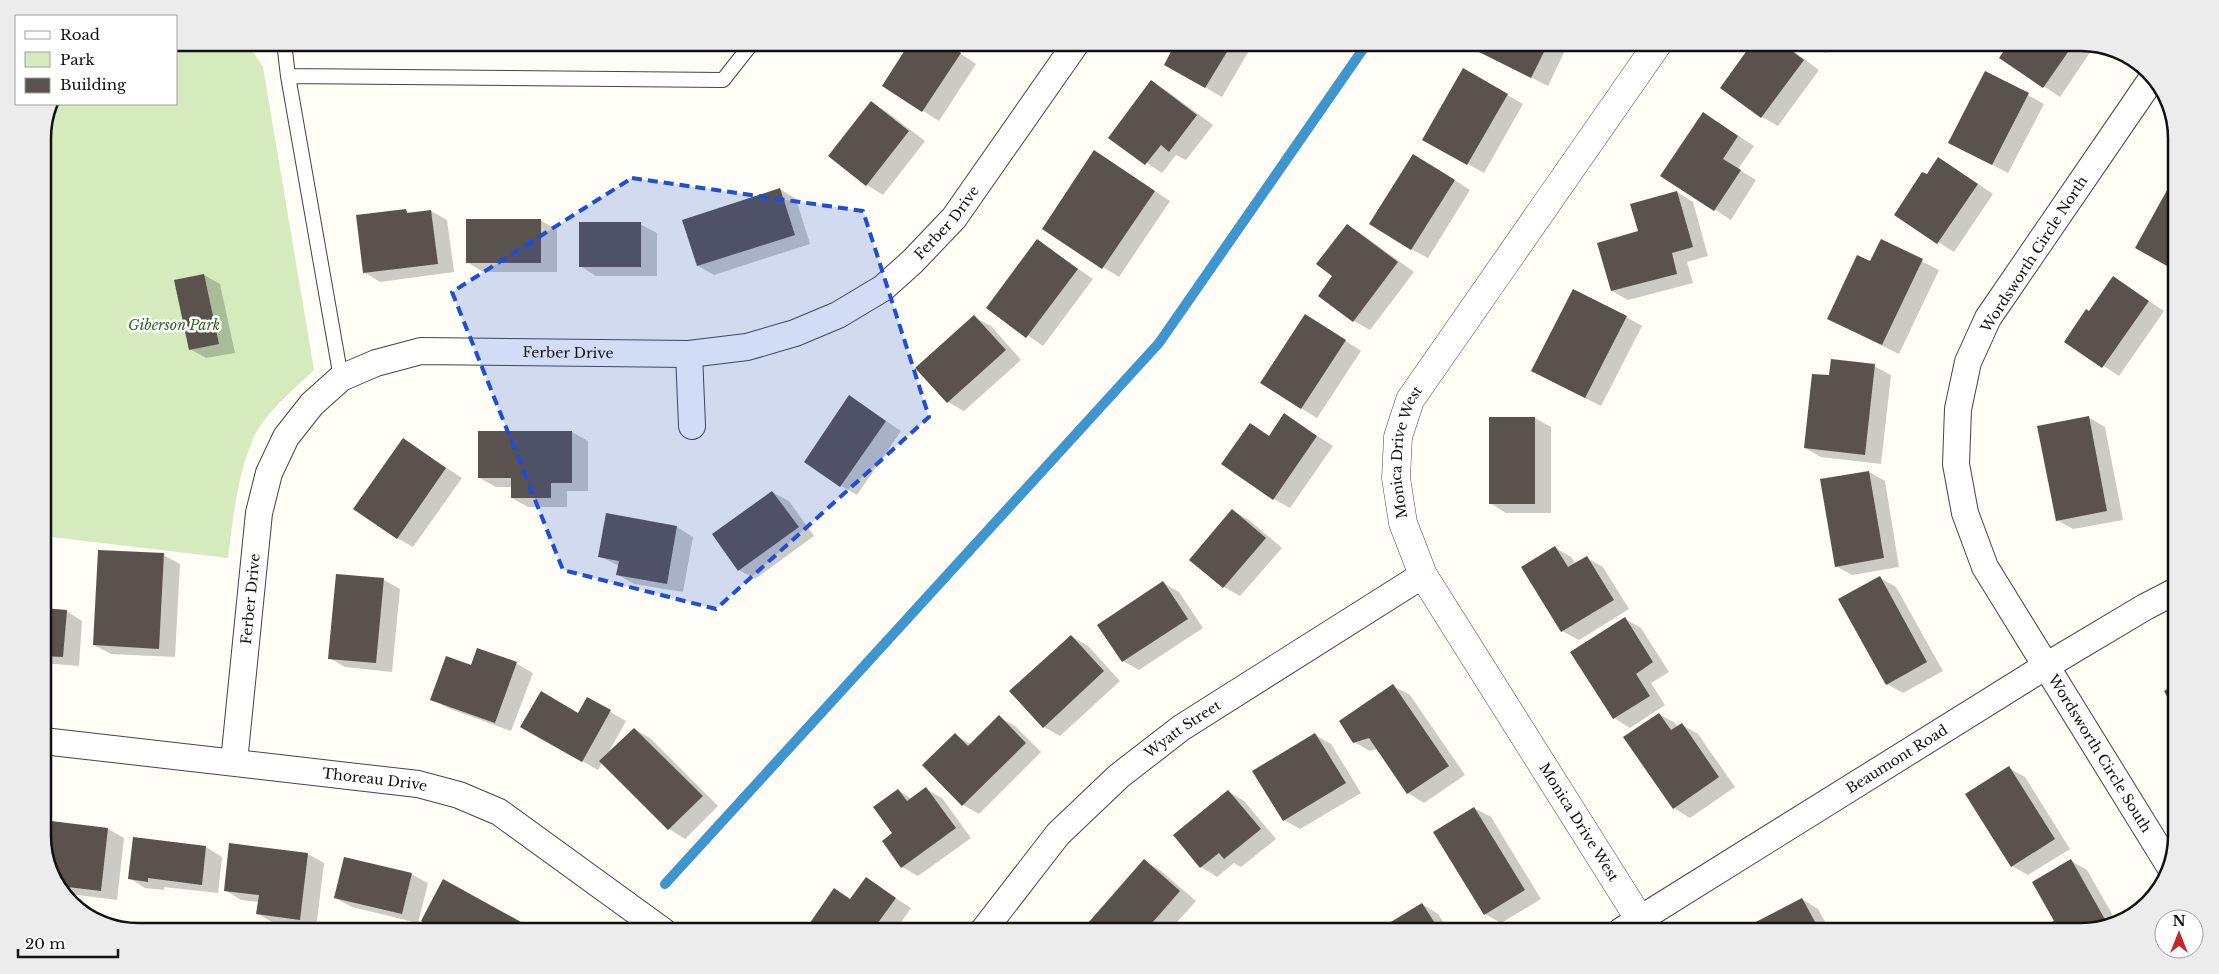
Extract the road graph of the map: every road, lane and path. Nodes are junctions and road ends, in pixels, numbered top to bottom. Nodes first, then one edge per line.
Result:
1 (285, 51) edge
2 (746, 51) edge
3 (1072, 51) edge
4 (1653, 51) edge
5 (288, 76) junction
6 (2149, 84) edge
7 (689, 354) junction
8 (341, 378) junction
9 (692, 426) dead end
10 (1424, 575) junction
11 (2168, 595) edge
12 (2046, 666) junction
13 (51, 742) edge
14 (234, 762) junction
15 (2164, 858) edge
16 (651, 923) edge
17 (990, 923) edge
18 (1633, 923) edge
19 (1644, 923) edge

1 - 5 lane
2 - 5 lane
3 - 7 street, Ferber Drive
4 - 10 street, Monica Drive West
5 - 8 lane
6 - 12 street, Wordsworth Circle North
7 - 8 street, Ferber Drive
7 - 9 street
8 - 14 street, Ferber Drive
10 - 17 street, Wyatt Street
10 - 18 street, Monica Drive West
11 - 12 street, Beaumont Road
12 - 15 street, Wordsworth Circle South
12 - 19 street, Beaumont Road
13 - 14 street, Thoreau Drive
14 - 16 street, Thoreau Drive

